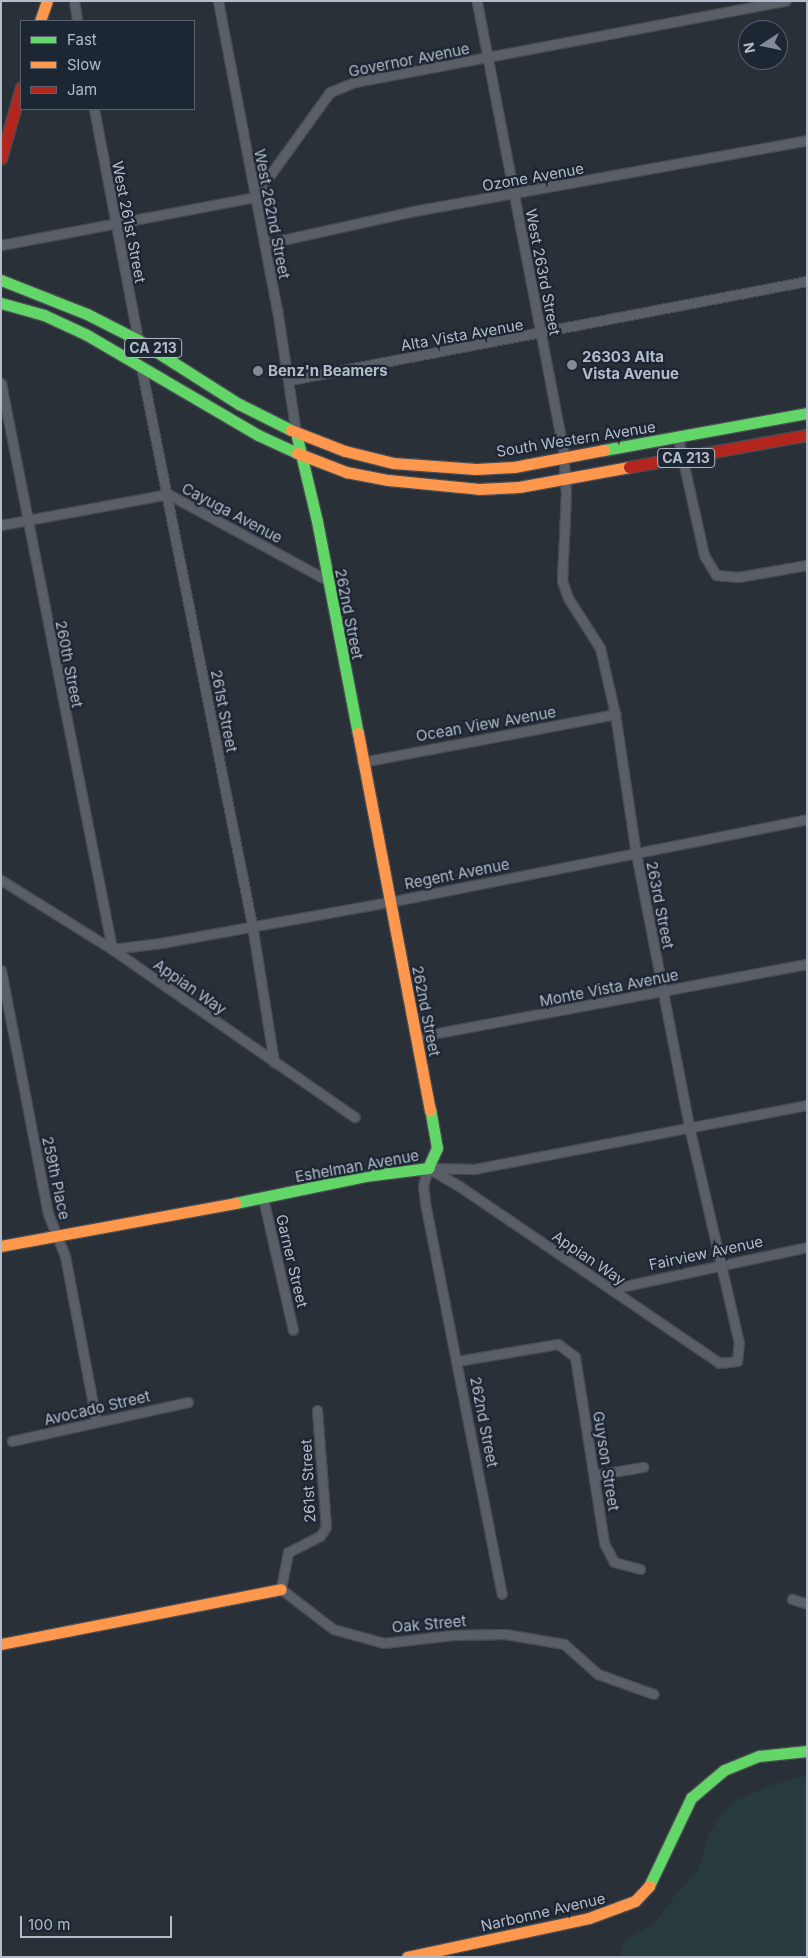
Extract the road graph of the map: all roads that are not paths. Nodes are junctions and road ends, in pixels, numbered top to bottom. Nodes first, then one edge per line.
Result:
1 (46, 1) edge
2 (74, 1) edge
3 (218, 1) edge
4 (477, 1) edge
5 (785, 1) edge
6 (40, 20) edge
7 (78, 20) edge
8 (488, 59) junction
9 (20, 92) edge
10 (94, 110) edge
11 (807, 140) edge
12 (1, 158) edge
13 (514, 195) junction
14 (254, 197) junction
15 (114, 223) junction
16 (264, 244) junction
17 (1, 245) edge
18 (1, 280) edge
19 (807, 281) edge
20 (1, 303) edge
21 (542, 333) junction
22 (138, 340) junction
23 (141, 366) junction
24 (290, 380) junction
25 (1, 383) edge
26 (3, 405) edge
27 (807, 413) edge
28 (296, 433) junction
29 (807, 435) edge
30 (678, 438) junction
31 (303, 456) junction
32 (682, 458) junction
33 (564, 460) junction
34 (565, 480) junction
35 (168, 494) junction
36 (27, 520) junction
37 (1, 525) edge
38 (807, 565) edge
39 (327, 580) junction
40 (615, 714) junction
41 (362, 762) junction
42 (807, 819) edge
43 (636, 854) junction
44 (3, 884) edge
45 (389, 902) junction
46 (252, 925) junction
47 (112, 949) junction
48 (807, 964) edge
49 (1, 970) edge
50 (663, 992) junction
51 (416, 1037) junction
52 (274, 1062) junction
53 (807, 1105) edge
54 (355, 1117) dead end
55 (689, 1126) junction
56 (428, 1168) junction
57 (263, 1198) junction
58 (56, 1236) junction
59 (1, 1246) edge
60 (807, 1247) edge
61 (721, 1262) junction
62 (611, 1289) junction
63 (293, 1330) dead end
64 (457, 1361) junction
65 (736, 1361) joint
66 (188, 1402) dead end
67 (317, 1410) dead end
68 (96, 1420) junction
69 (12, 1441) dead end
70 (643, 1467) dead end
71 (595, 1475) junction
72 (640, 1569) dead end
73 (281, 1589) junction
74 (502, 1594) dead end
75 (792, 1599) dead end
76 (807, 1604) edge
77 (1, 1644) edge
78 (654, 1694) dead end
79 (807, 1751) edge
80 (407, 1957) edge

1 - 6 main road
2 - 7 street
3 - 14 street, West 262nd Street
4 - 8 street, West 263rd Street
5 - 8 street, Governor Avenue
8 - 13 street, West 263rd Street
8 - 14 street, Governor Avenue
9 - 12 main road
10 - 15 street, West 261st Street
11 - 13 street, Ozone Avenue
13 - 16 street, Ozone Avenue
13 - 21 street, West 263rd Street
14 - 15 street
14 - 16 street, West 262nd Street
15 - 17 street
15 - 22 street, West 261st Street
16 - 24 street, West 262nd Street
18 - 22 main road, South Western Avenue / CA 213
19 - 21 street, Alta Vista Avenue
20 - 23 main road, CA 213
21 - 24 street, Alta Vista Avenue
21 - 33 street, West 263rd Street
22 - 28 main road, South Western Avenue / CA 213
23 - 31 main road, CA 213
23 - 35 street, 261st Street
24 - 28 street, West 262nd Street
25 - 26 street, 260th Street
26 - 36 street, 260th Street
27 - 30 main road, South Western Avenue / CA 213
28 - 31 main road, 262nd Street
28 - 33 main road, South Western Avenue / CA 213
29 - 32 main road, CA 213
30 - 32 street
30 - 33 main road, South Western Avenue / CA 213
31 - 34 main road, CA 213
31 - 39 main road, 262nd Street
32 - 34 main road, CA 213
32 - 38 street
33 - 34 street, 263rd Street
34 - 40 street, 263rd Street
35 - 36 street, Cayuga Avenue
35 - 39 street, Cayuga Avenue
35 - 46 street, 261st Street
36 - 37 street, Cayuga Avenue
36 - 47 street, 260th Street
39 - 41 main road, 262nd Street
40 - 41 street, Ocean View Avenue
40 - 43 street, 263rd Street
41 - 45 main road, 262nd Street
42 - 43 street, Regent Avenue
43 - 45 street, Regent Avenue
43 - 50 street, 263rd Street
44 - 47 street, Appian Way
45 - 46 street, Regent Avenue
45 - 51 main road, 262nd Street
46 - 47 street, Regent Avenue
46 - 52 street, 261st Street
47 - 52 street, Appian Way
48 - 50 street, Monte Vista Avenue
49 - 58 street, 259th Place
50 - 51 street, Monte Vista Avenue
50 - 55 street, 263rd Street
51 - 56 main road, 262nd Street
52 - 54 street, Appian Way
53 - 55 street, Eshelman Avenue
55 - 56 street, Eshelman Avenue
55 - 61 street, 263rd Street
56 - 57 main road, Eshelman Avenue
56 - 62 street, Appian Way
56 - 64 street, 262nd Street
57 - 58 main road, Eshelman Avenue
57 - 63 street, Garner Street
58 - 59 main road, Eshelman Avenue
58 - 68 street, 259th Place
60 - 61 street, Fairview Avenue
61 - 62 street, Fairview Avenue
61 - 65 street, 263rd Street
62 - 65 street, Appian Way
64 - 71 street, Guyson Street
64 - 74 street, 262nd Street
66 - 68 street, Avocado Street
67 - 73 street, 261st Street
68 - 69 street, Avocado Street
70 - 71 street
71 - 72 street, Guyson Street
73 - 77 main road
73 - 78 street, Oak Street
75 - 76 street
79 - 80 main road, Narbonne Avenue

